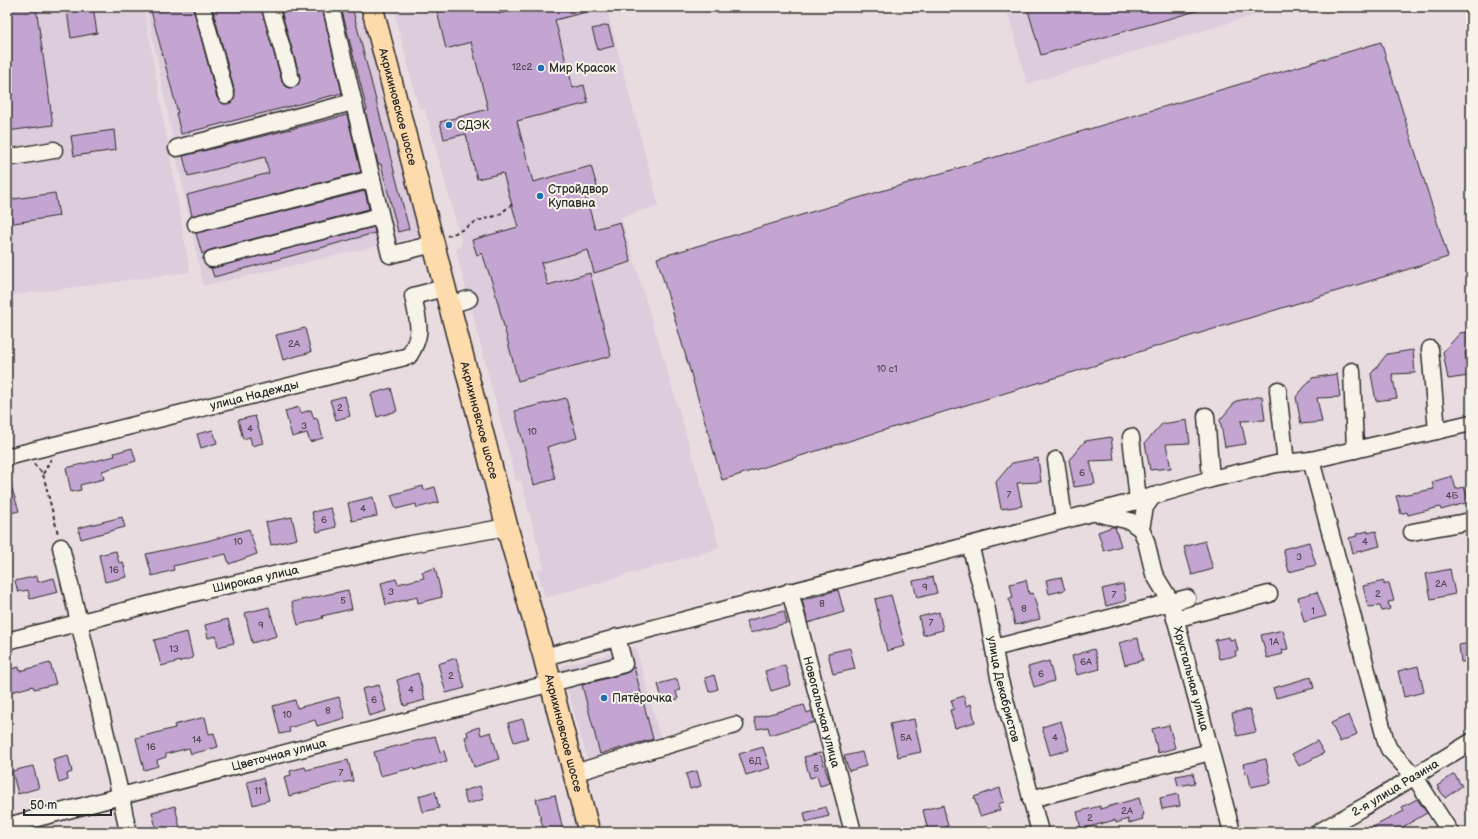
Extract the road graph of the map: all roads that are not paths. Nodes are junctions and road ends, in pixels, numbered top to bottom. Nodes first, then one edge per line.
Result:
1 (202, 7) edge
2 (270, 7) edge
3 (331, 7) edge
4 (372, 7) edge
5 (291, 79) dead end
6 (226, 95) dead end
7 (353, 102) junction
8 (177, 148) dead end
9 (54, 150) dead end
10 (7, 158) edge
11 (372, 179) junction
12 (380, 216) junction
13 (196, 224) dead end
14 (439, 241) junction
15 (212, 259) dead end
16 (446, 296) junction
17 (469, 300) dead end
18 (1430, 349) dead end
19 (1352, 371) dead end
20 (1278, 390) dead end
21 (1206, 416) dead end
22 (1471, 423) edge
23 (1437, 431) junction
24 (1131, 437) dead end
25 (1355, 450) junction
26 (7, 457) edge
27 (1056, 460) dead end
28 (1311, 460) junction
29 (1286, 463) junction
30 (1211, 479) junction
31 (1146, 498) junction
32 (1093, 512) junction
33 (1064, 520) junction
34 (1471, 521) edge
35 (507, 527) junction
36 (1141, 529) junction
37 (1412, 532) dead end
38 (970, 545) junction
39 (61, 547) road end
40 (790, 591) junction
41 (1269, 594) dead end
42 (1186, 598) dead end
43 (1171, 602) junction
44 (1175, 619) junction
45 (78, 623) junction
46 (618, 637) junction
47 (7, 641) edge
48 (994, 648) junction
49 (544, 657) junction
50 (550, 684) junction
51 (735, 726) dead end
52 (1471, 742) edge
53 (1210, 752) junction
54 (574, 773) junction
55 (1415, 777) junction
56 (121, 797) junction
57 (1031, 799) junction
58 (7, 826) edge
59 (128, 832) edge
60 (589, 832) edge
61 (853, 832) edge
62 (1040, 832) edge
63 (1232, 832) edge
64 (1319, 832) edge
65 (1450, 832) edge

1 - 6 street
2 - 5 street
3 - 7 street
4 - 14 main road, Акрихиновское шоссе
7 - 8 street
7 - 11 street
9 - 10 street
11 - 12 street
11 - 13 street
12 - 14 street
12 - 15 street
14 - 16 main road, Акрихиновское шоссе
16 - 17 street
16 - 26 street, улица Надежды
16 - 35 main road, Акрихиновское шоссе
18 - 23 street
19 - 25 street
20 - 29 street
21 - 30 street
22 - 23 street
23 - 25 street
24 - 31 street
25 - 28 street
27 - 33 street
28 - 29 street
28 - 55 street
29 - 30 street
30 - 31 street
31 - 32 street
31 - 36 street
32 - 33 street
32 - 36 street
33 - 38 street
34 - 37 street
35 - 45 street, Широкая улица
35 - 49 main road, Акрихиновское шоссе
36 - 43 street, Хрустальная улица
38 - 40 street
38 - 48 street, улица Декабристов
39 - 45 street
40 - 46 street
40 - 61 street, Новогальская улица
41 - 44 street
42 - 43 street
43 - 44 street, Хрустальная улица
43 - 48 street
44 - 53 street, Хрустальная улица
45 - 47 street, Широкая улица
45 - 56 street
46 - 49 street
46 - 50 street, Цветочная улица
48 - 57 street, улица Декабристов
49 - 50 main road, Акрихиновское шоссе
50 - 54 main road, Акрихиновское шоссе
50 - 56 street, Цветочная улица
51 - 54 street
52 - 55 street, 2-я улица Разина
53 - 57 street
53 - 63 street, Хрустальная улица
54 - 60 main road, Акрихиновское шоссе
55 - 64 street, 2-я улица Разина
55 - 65 street
56 - 58 street, Цветочная улица
56 - 59 street
57 - 62 street, улица Декабристов

